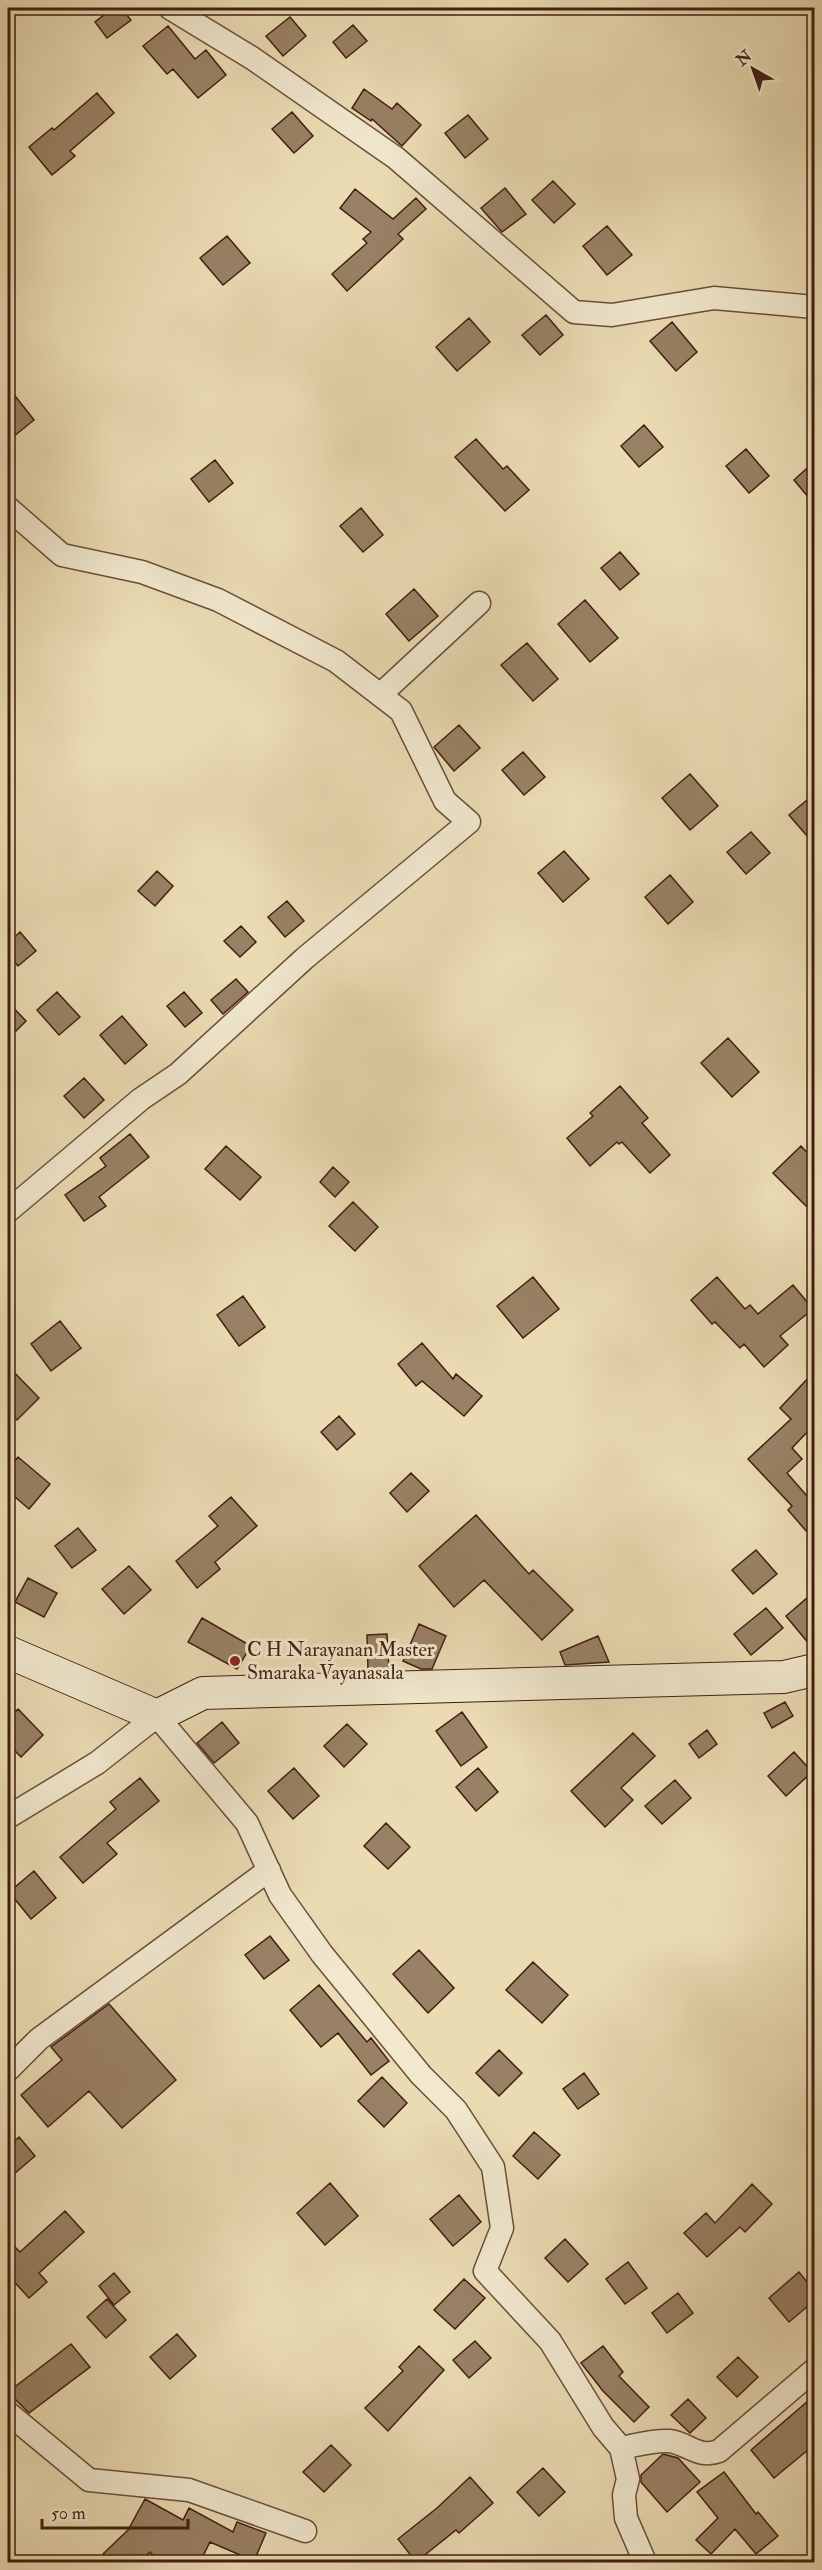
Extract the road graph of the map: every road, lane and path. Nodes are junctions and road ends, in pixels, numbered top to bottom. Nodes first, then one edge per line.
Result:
1 (170, 8) edge
2 (814, 307) edge
3 (8, 508) edge
4 (479, 603) dead end
5 (380, 695) junction
6 (8, 1211) edge
7 (8, 1652) edge
8 (814, 1670) edge
9 (157, 1716) junction
10 (8, 1817) edge
11 (269, 1870) junction
12 (8, 2070) edge
13 (814, 2370) edge
14 (8, 2413) edge
15 (621, 2448) junction
16 (305, 2531) dead end
17 (645, 2562) edge

1 - 2 street
3 - 5 street
4 - 5 street
5 - 6 street
7 - 9 main road
8 - 9 main road
9 - 10 street
9 - 11 street
11 - 12 street
11 - 15 street
13 - 15 street
14 - 16 street
15 - 17 street

